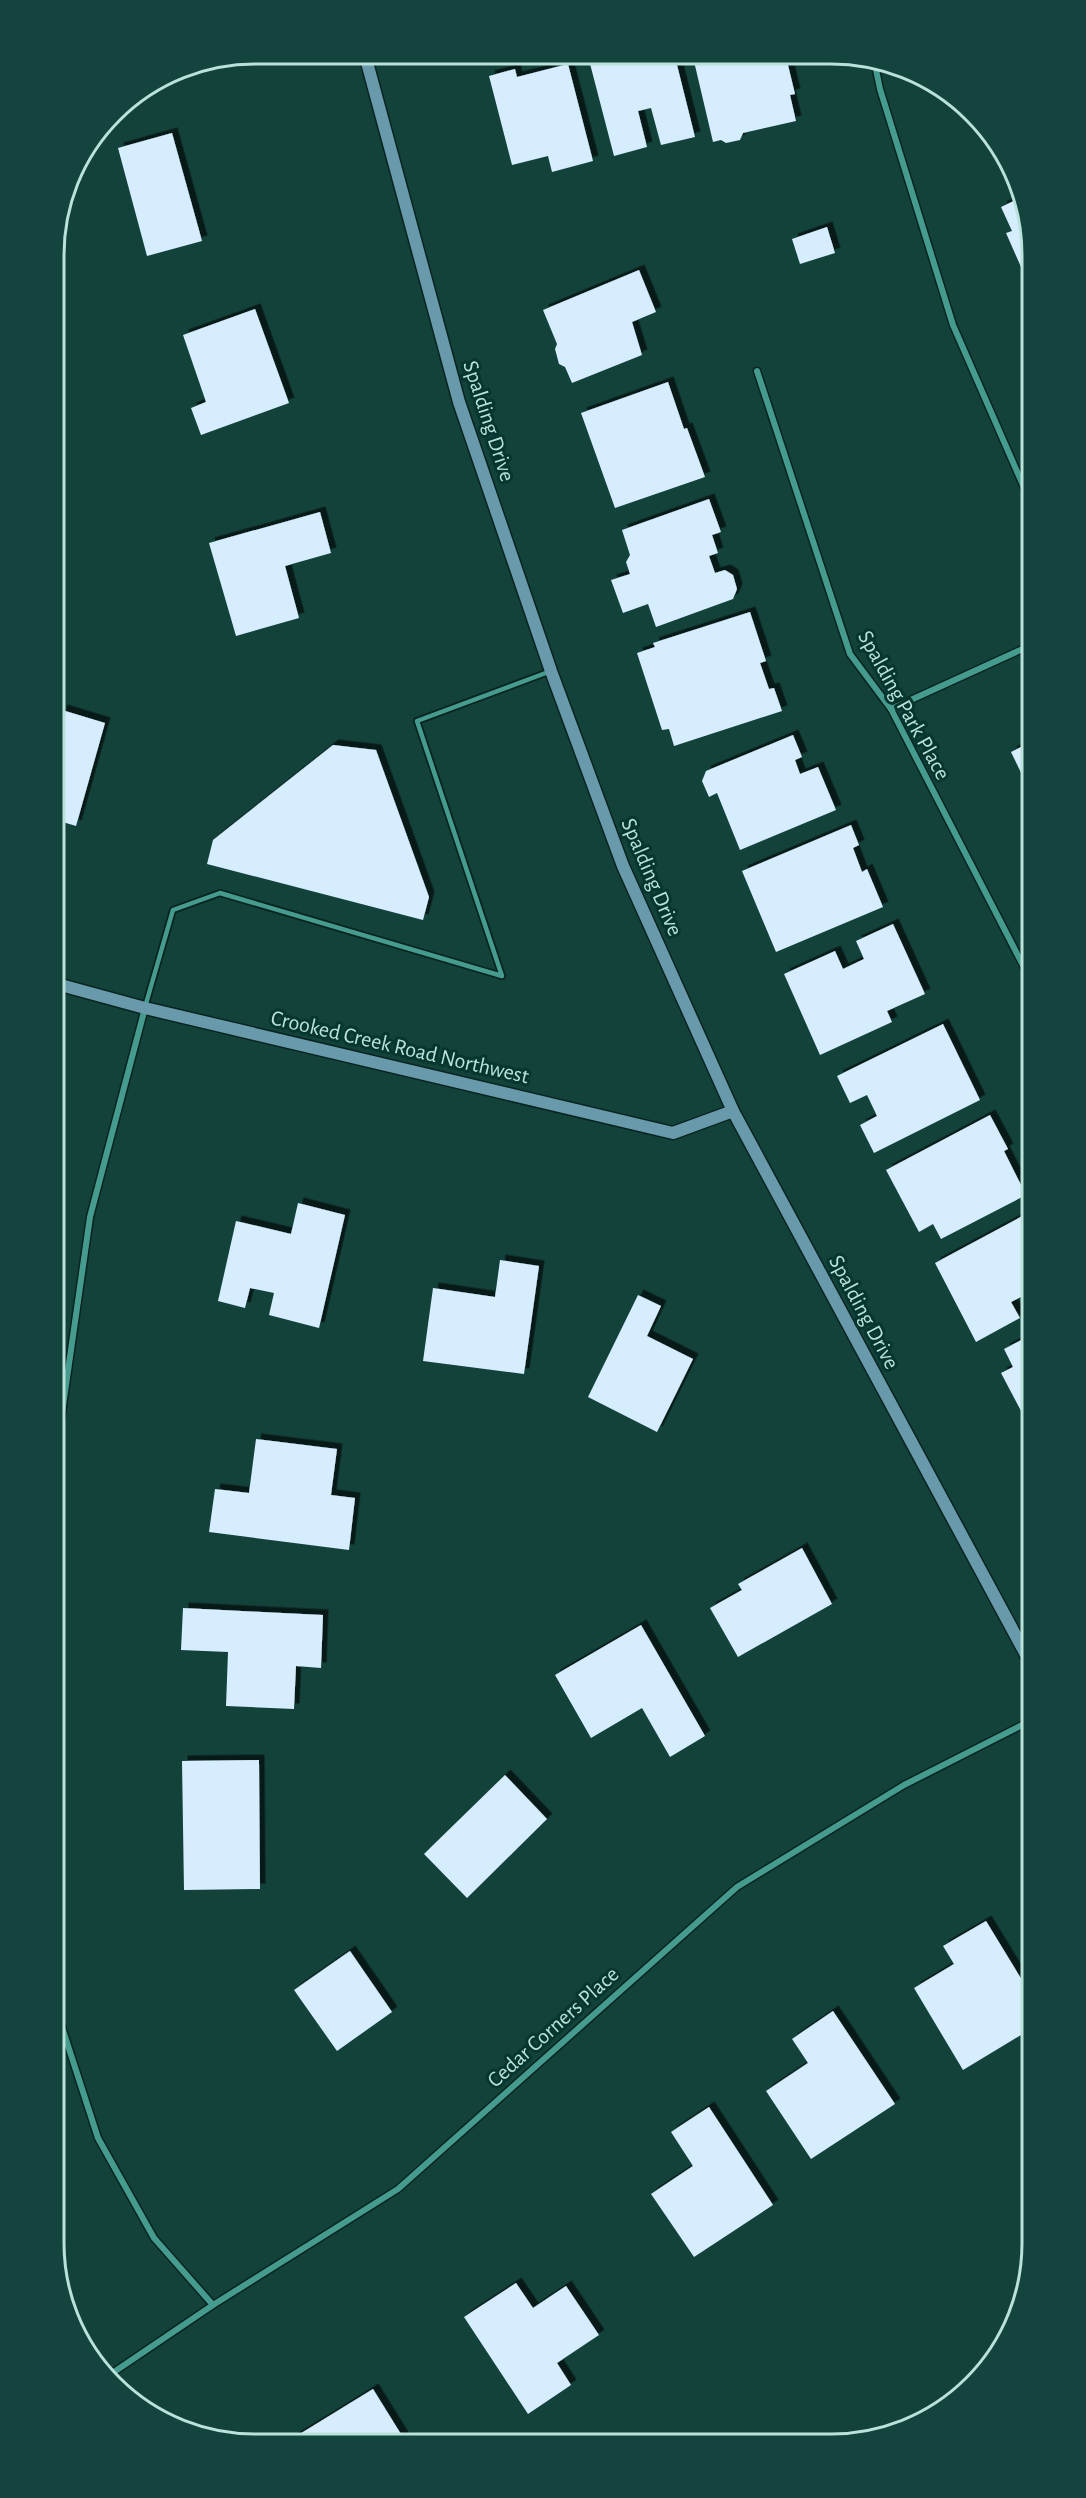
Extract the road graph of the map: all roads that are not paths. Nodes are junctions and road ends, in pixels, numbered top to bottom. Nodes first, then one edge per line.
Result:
1 (368, 65) edge
2 (876, 71) edge
3 (757, 371) dead end
4 (1022, 483) edge
5 (1022, 648) edge
6 (551, 671) junction
7 (891, 709) junction
8 (1022, 963) edge
9 (65, 986) edge
10 (145, 1008) junction
11 (733, 1111) junction
12 (65, 1392) edge
13 (1021, 1646) edge
14 (1021, 1725) edge
15 (65, 2036) edge
16 (213, 2305) junction
17 (115, 2371) edge

1 - 6 main road, Spalding Drive
2 - 4 street
3 - 7 street, Spalding Park Place
5 - 7 street
6 - 10 lane
6 - 11 main road, Spalding Drive
7 - 8 street, Spalding Park Place
9 - 10 main road, Crooked Creek Road Northwest
10 - 11 main road, Crooked Creek Road Northwest
10 - 12 street
11 - 13 main road, Spalding Drive
14 - 16 street, Cedar Corners Place
15 - 16 street
16 - 17 street, Cedar Corners Place

